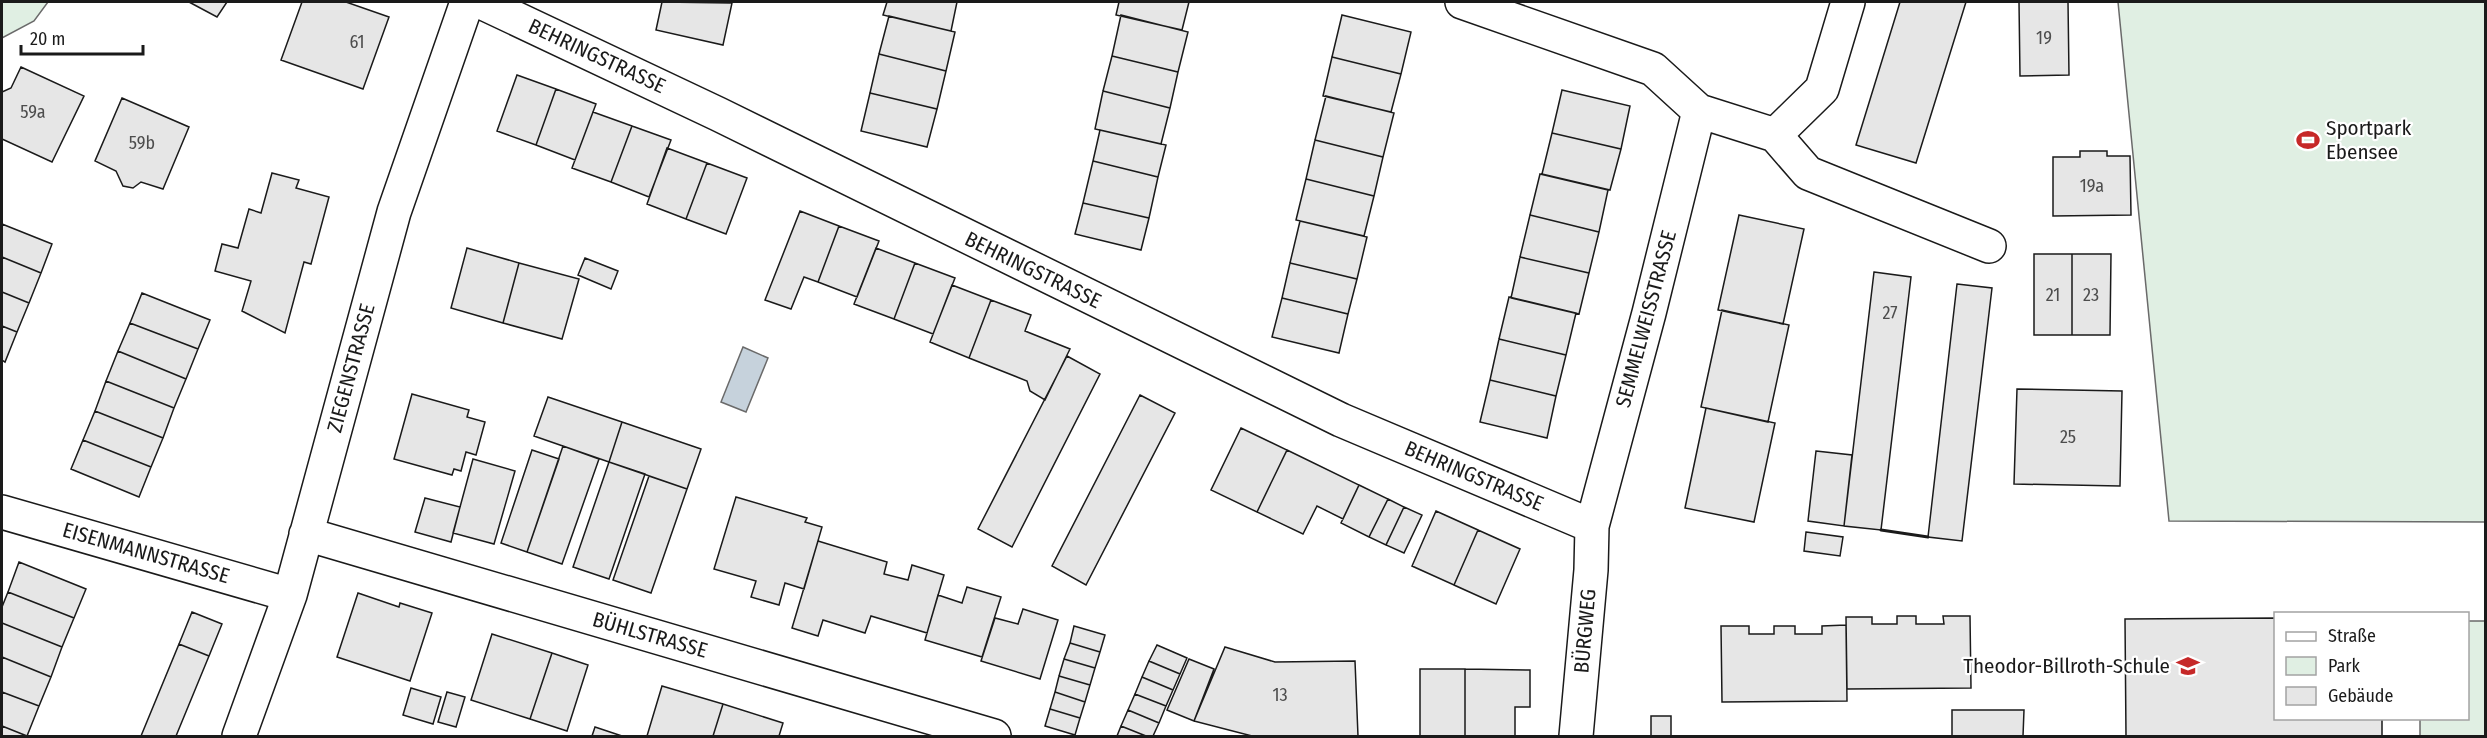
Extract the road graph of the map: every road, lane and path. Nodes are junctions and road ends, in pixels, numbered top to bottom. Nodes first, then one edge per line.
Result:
1 (467, 2) edge
2 (481, 2) edge
3 (1462, 2) edge
4 (1848, 2) edge
5 (1699, 111) junction
6 (1775, 135) junction
7 (1989, 246) dead end
8 (2, 512) edge
9 (1592, 526) junction
10 (306, 534) junction
11 (290, 595) junction
12 (239, 736) edge
13 (994, 736) edge
14 (1576, 736) edge

1 - 10 street, ZIEGENSTRASSE
2 - 9 street, BEHRINGSTRASSE
3 - 5 street
4 - 6 street
5 - 6 street
5 - 9 street, SEMMELWEISSTRASSE
6 - 7 street
8 - 11 street, EISENMANNSTRASSE
9 - 14 street, BÜRGWEG
10 - 11 street, ZIEGENSTRASSE
10 - 13 street, BÜHLSTRASSE
11 - 12 street, ZIEGENSTRASSE

